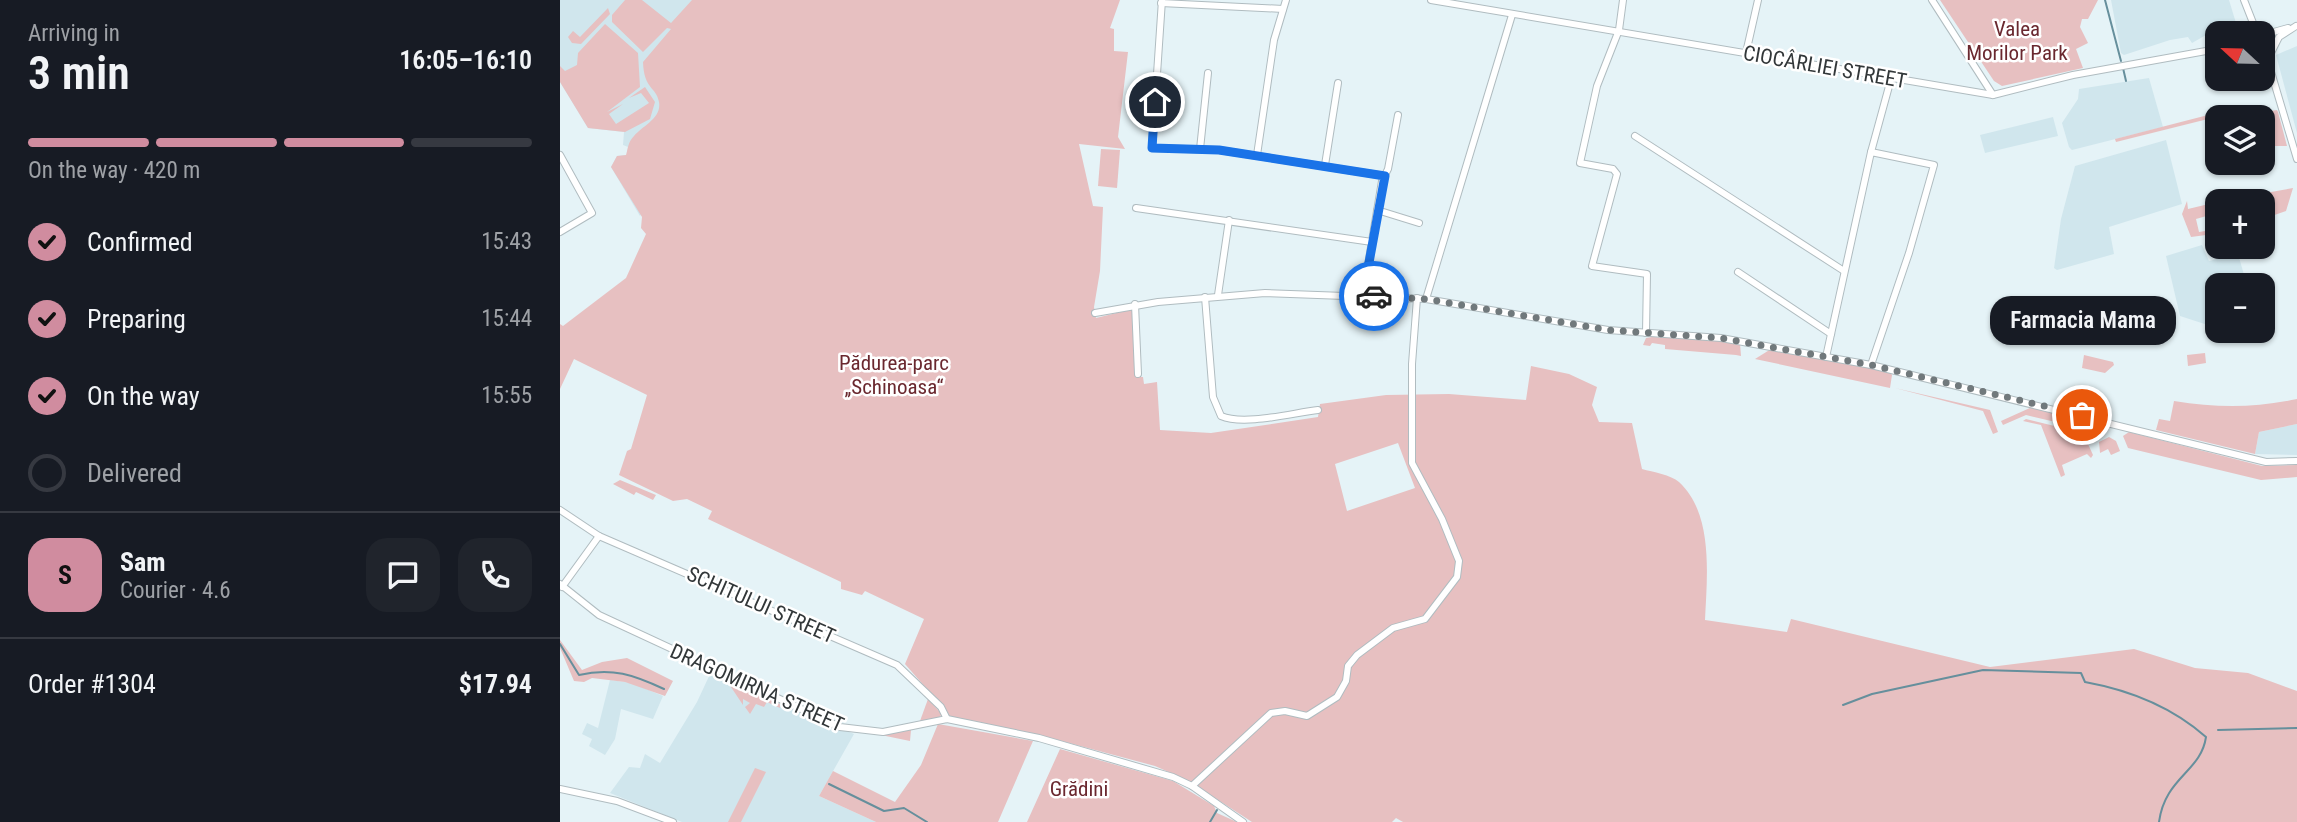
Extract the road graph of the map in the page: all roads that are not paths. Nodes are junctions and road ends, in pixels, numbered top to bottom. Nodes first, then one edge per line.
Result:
1 (1286, 0) edge
2 (1431, 0) edge
3 (1623, 0) edge
4 (1758, 0) edge
5 (1932, 0) edge
6 (2244, 0) edge
7 (1161, 2) edge
8 (1283, 9) junction
9 (1512, 15) junction
10 (2252, 21) edge
11 (2296, 26) edge
12 (1619, 30) junction
13 (2275, 32) edge
14 (2275, 42) edge
15 (2205, 50) edge
16 (1745, 53) junction
17 (1208, 73) dead end
18 (1891, 79) junction
19 (1338, 83) dead end
20 (2275, 83) edge
21 (1993, 95) junction
22 (1398, 115) dead end
23 (1635, 136) dead end
24 (1200, 149) junction
25 (1871, 152) junction
26 (560, 155) edge
27 (1257, 155) junction
28 (2297, 159) edge
29 (1325, 165) junction
30 (1385, 176) junction
31 (1136, 208) dead end
32 (1377, 211) junction
33 (1229, 220) junction
34 (1419, 223) dead end
35 (560, 232) edge
36 (1372, 242) junction
37 (1844, 271) junction
38 (1738, 272) dead end
39 (1218, 295) junction
40 (1363, 295) junction
41 (1205, 297) junction
42 (1417, 298) junction
43 (1426, 299) junction
44 (1135, 304) junction
45 (1095, 313) dead end
46 (1646, 333) junction
47 (1831, 334) junction
48 (1826, 357) junction
49 (1871, 365) junction
50 (1138, 374) dead end
51 (1318, 410) dead end
52 (2297, 461) edge
53 (560, 510) edge
54 (599, 536) junction
55 (561, 585) edge
56 (947, 719) junction
57 (1192, 786) junction
58 (562, 792) edge
59 (673, 822) edge
60 (1243, 822) edge

1 - 8 street
2 - 9 street, CIOCÂRLIEI STREET
3 - 12 street
4 - 16 street
5 - 21 street
6 - 10 street
7 - 8 street
7 - 24 street
8 - 27 street
9 - 12 street, CIOCÂRLIEI STREET
9 - 43 street
11 - 13 street
11 - 14 street
12 - 16 street, CIOCÂRLIEI STREET
12 - 46 street
15 - 21 street, CIOCÂRLIEI STREET
16 - 18 street, CIOCÂRLIEI STREET
17 - 24 street
18 - 21 street, CIOCÂRLIEI STREET
18 - 25 street
19 - 29 street
20 - 28 street
22 - 30 street
23 - 37 street
24 - 27 street
25 - 37 street
25 - 49 street
26 - 35 street
27 - 29 street
29 - 30 street
30 - 32 street
31 - 33 street
32 - 34 street
32 - 36 street
33 - 36 street
33 - 39 street
36 - 40 street
37 - 47 street
38 - 47 street
39 - 40 street
39 - 41 street
40 - 42 street
41 - 44 street
41 - 51 street
42 - 43 street
42 - 57 street
43 - 46 street
44 - 45 street
44 - 50 street
46 - 48 street
47 - 48 street
48 - 49 street
49 - 52 street
53 - 54 street, SCHITULUI STREET
54 - 55 street
54 - 56 street, SCHITULUI STREET
55 - 56 street, DRAGOMIRNA STREET
56 - 57 street, DRAGOMIRNA STREET
57 - 60 street, DRAGOMIRNA STREET
58 - 59 street

